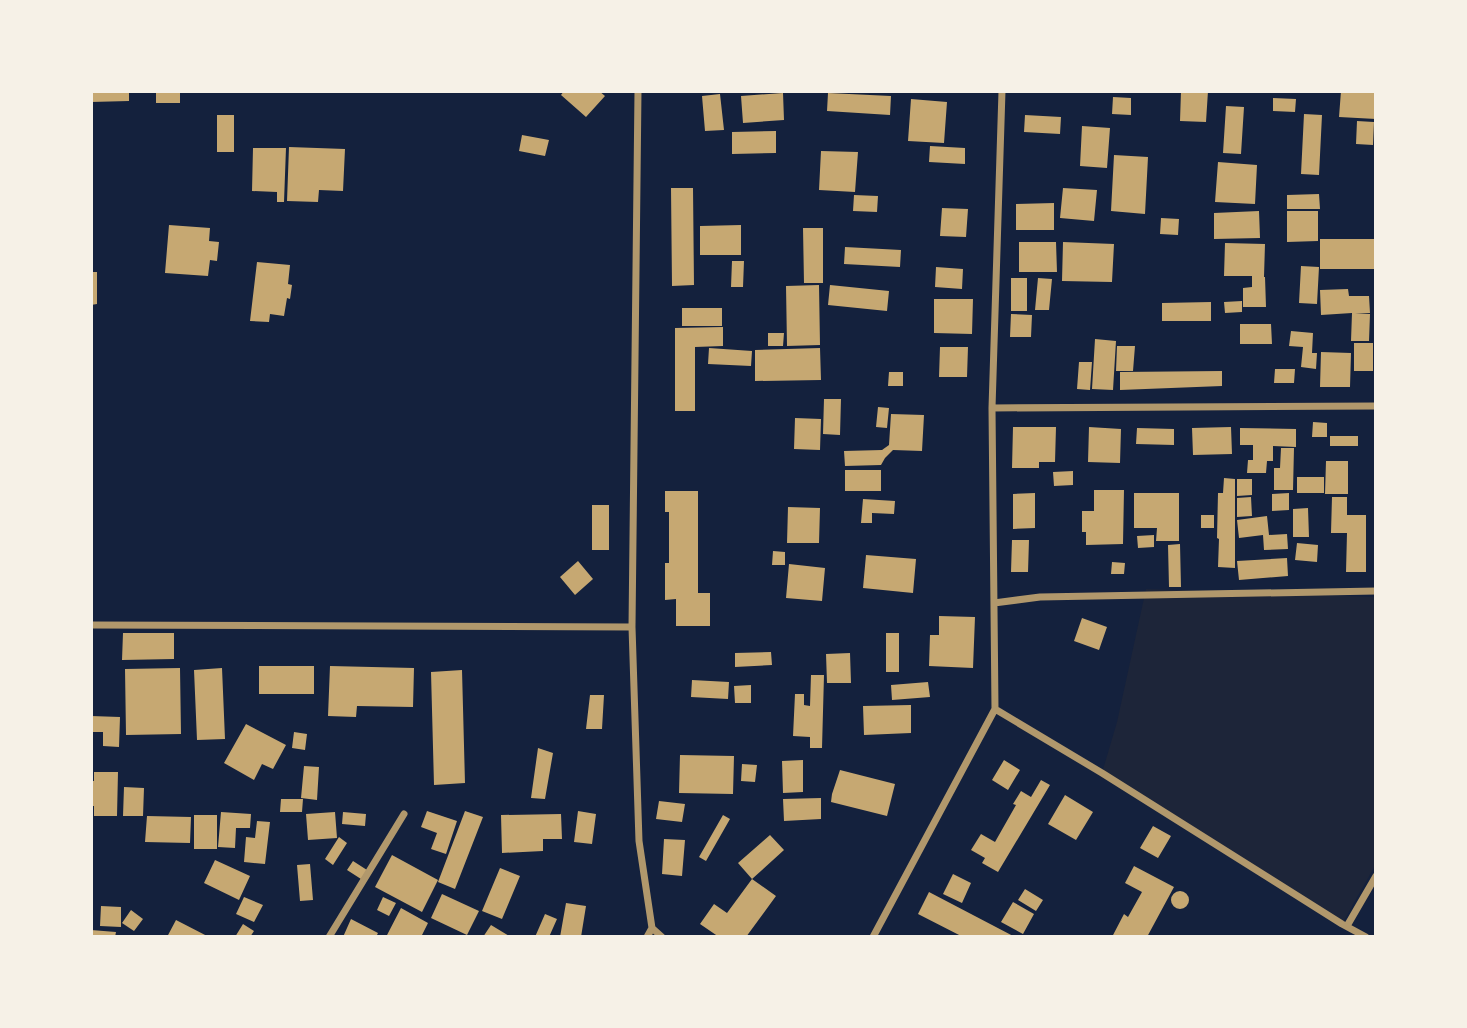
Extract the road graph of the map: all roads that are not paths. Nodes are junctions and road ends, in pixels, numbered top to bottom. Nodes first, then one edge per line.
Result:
1 (638, 91) edge
2 (1002, 91) edge
3 (1376, 406) edge
4 (992, 408) junction
5 (1376, 591) edge
6 (994, 603) junction
7 (91, 625) edge
8 (632, 627) junction
9 (995, 709) junction
10 (404, 814) dead end
11 (1376, 876) edge
12 (1347, 926) junction
13 (652, 928) junction
14 (329, 937) edge
15 (647, 937) edge
16 (662, 937) edge
17 (873, 937) edge
18 (1366, 937) edge

1 - 8 street
2 - 4 street
3 - 4 street
4 - 6 street
5 - 6 street
6 - 9 street
7 - 8 street
8 - 13 street
9 - 12 street
9 - 17 street
10 - 14 street
11 - 12 street
12 - 18 street
13 - 15 street
13 - 16 street

